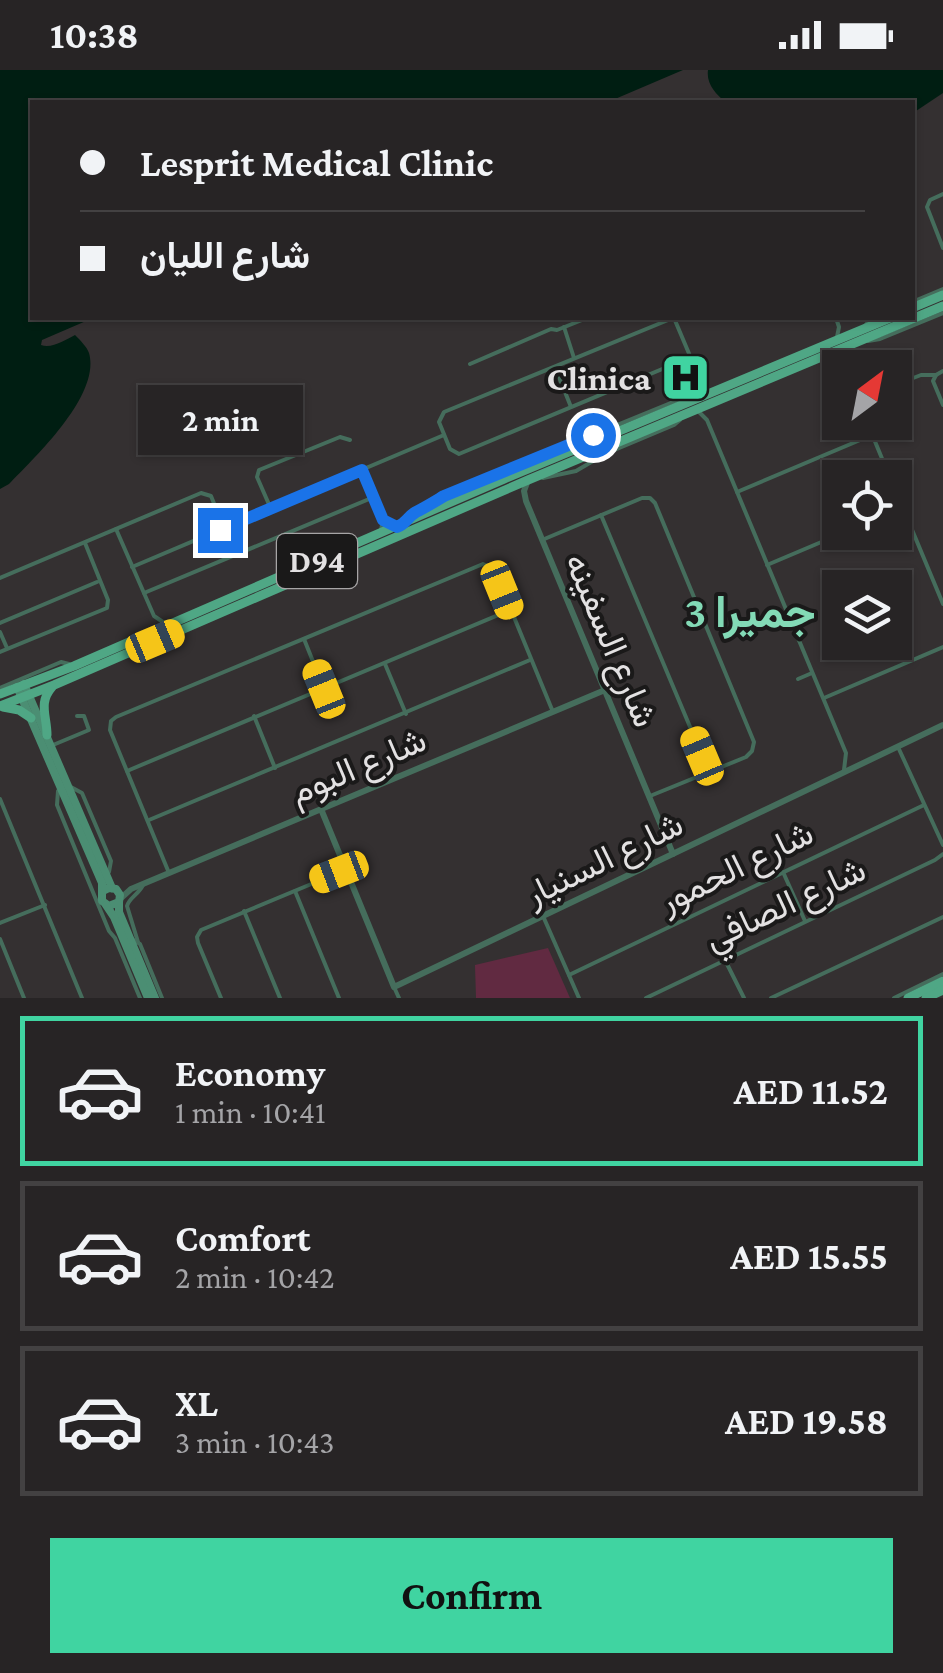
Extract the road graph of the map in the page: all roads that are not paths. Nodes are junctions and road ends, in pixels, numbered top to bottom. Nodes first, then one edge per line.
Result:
1 (943, 194) edge
2 (943, 248) edge
3 (943, 292) edge
4 (915, 304) edge
5 (943, 310) edge
6 (915, 318) edge
7 (582, 320) edge
8 (668, 320) edge
9 (674, 320) edge
10 (837, 320) edge
11 (872, 320) edge
12 (886, 320) edge
13 (908, 320) edge
14 (839, 327) junction
15 (564, 328) junction
16 (860, 334) junction
17 (835, 341) junction
18 (850, 344) junction
19 (847, 350) edge
20 (821, 356) joint
21 (691, 357) junction
22 (576, 358) junction
23 (470, 364) dead end
24 (555, 367) junction
25 (943, 371) edge
26 (936, 376) junction
27 (912, 379) edge
28 (701, 382) junction
29 (716, 390) junction
30 (710, 403) junction
31 (692, 405) junction
32 (943, 405) edge
33 (571, 407) junction
34 (707, 420) junction
35 (444, 435) junction
36 (350, 440) dead end
37 (860, 440) edge
38 (362, 470) junction
39 (528, 480) junction
40 (506, 484) junction
41 (737, 492) junction
42 (485, 493) junction
43 (374, 497) junction
44 (526, 501) junction
45 (270, 509) junction
46 (601, 515) junction
47 (383, 520) junction
48 (402, 525) junction
49 (224, 528) junction
50 (912, 528) edge
51 (116, 529) junction
52 (378, 534) junction
53 (542, 540) junction
54 (85, 542) junction
55 (822, 542) edge
56 (767, 565) junction
57 (132, 567) junction
58 (0, 578) edge
59 (99, 581) junction
60 (144, 593) junction
61 (943, 604) edge
62 (510, 610) junction
63 (154, 616) junction
64 (0, 623) edge
65 (166, 624) junction
66 (0, 632) edge
67 (149, 632) junction
68 (304, 639) junction
69 (943, 647) edge
70 (7, 648) junction
71 (0, 652) edge
72 (530, 660) junction
73 (385, 664) junction
74 (74, 666) junction
75 (812, 673) junction
76 (798, 680) dead end
77 (54, 685) junction
78 (324, 689) junction
79 (605, 690) junction
80 (0, 691) edge
81 (23, 691) junction
82 (824, 698) junction
83 (0, 706) edge
84 (552, 712) junction
85 (406, 714) junction
86 (78, 716) dead end
87 (254, 716) junction
88 (30, 718) junction
89 (943, 725) edge
90 (49, 740) junction
91 (898, 747) junction
92 (846, 754) junction
93 (865, 763) junction
94 (275, 768) junction
95 (128, 770) junction
96 (709, 772) junction
97 (840, 775) junction
98 (64, 786) junction
99 (650, 796) junction
100 (0, 799) edge
101 (924, 805) junction
102 (321, 809) junction
103 (149, 820) junction
104 (943, 844) edge
105 (78, 854) junction
106 (673, 854) junction
107 (943, 854) edge
108 (93, 860) junction
109 (345, 870) junction
110 (783, 872) junction
111 (170, 873) junction
112 (144, 884) junction
113 (110, 889) junction
114 (131, 889) junction
115 (294, 890) junction
116 (119, 901) junction
117 (45, 905) junction
118 (106, 905) junction
119 (244, 911) junction
120 (542, 916) junction
121 (943, 917) edge
122 (116, 922) junction
123 (805, 922) junction
124 (0, 923) edge
125 (115, 938) junction
126 (0, 939) edge
127 (134, 940) junction
128 (725, 960) junction
129 (569, 975) junction
130 (943, 978) edge
131 (394, 987) junction
132 (24, 998) edge
133 (82, 998) edge
134 (140, 998) edge
135 (155, 998) edge
136 (221, 998) edge
137 (280, 998) edge
138 (339, 998) edge
139 (399, 998) edge
140 (579, 998) edge
141 (646, 998) edge
142 (744, 998) edge
143 (772, 998) edge
144 (894, 998) edge
145 (908, 998) edge

1 - 2 street
3 - 4 main road
5 - 6 main road, D94
7 - 15 street
8 - 22 street
9 - 21 street
10 - 14 street
11 - 16 street
12 - 16 main road, D94
13 - 16 main road, D94
14 - 16 street
14 - 17 street
15 - 22 street
15 - 23 street
16 - 17 main road, D94
16 - 18 main road, D94
17 - 29 main road, D94
18 - 19 street
18 - 20 main road, D94
20 - 30 main road, D94
21 - 28 street
21 - 33 street
22 - 24 street
24 - 33 street
24 - 35 street
25 - 26 street
26 - 27 street
26 - 32 street
28 - 29 street
28 - 31 street
29 - 31 main road, D94
30 - 31 main road, D94
30 - 34 street
31 - 34 street
31 - 39 main road, D94
31 - 40 main road, D94
31 - 48 street
33 - 35 street
34 - 41 street
35 - 38 street
36 - 45 street
37 - 41 street
38 - 43 street
38 - 45 street
39 - 40 main road, D94
39 - 44 street, شارع السفينه
40 - 42 main road, D94
40 - 44 street
41 - 56 street
42 - 48 main road, D94
42 - 77 main road, D94
43 - 47 street
43 - 60 street
44 - 53 street, شارع السفينه
45 - 49 street
46 - 53 street
46 - 96 street
46 - 96 street
47 - 48 street
47 - 52 street
48 - 52 main road, D94
49 - 51 street
49 - 57 street
50 - 61 street
51 - 54 street
51 - 57 street
52 - 65 main road, D94
53 - 79 street, شارع السفينه
54 - 58 street
54 - 59 street
55 - 56 street
56 - 75 street
57 - 60 street
59 - 64 street
59 - 70 street
60 - 63 street
62 - 68 street
62 - 72 street
62 - 73 street
63 - 65 street
63 - 67 street
65 - 67 main road, D94
66 - 70 street
67 - 74 main road, D94
68 - 78 street
68 - 95 street
69 - 82 street
70 - 71 street
72 - 84 street
72 - 85 street
73 - 78 street
73 - 85 street
74 - 80 street
74 - 81 main road, D94
75 - 76 street
75 - 82 street
77 - 81 main road, D94
77 - 90 main road
78 - 87 street
79 - 84 street, شارع البوم
79 - 99 street, شارع السفينه
80 - 81 main road, D94
81 - 83 main road, D94
81 - 88 main road
81 - 90 main road
82 - 92 street
83 - 88 main road
84 - 102 street, شارع البوم
85 - 94 street
86 - 90 street
87 - 94 street
87 - 95 street
88 - 98 main road
89 - 91 street, شارع السنيار
90 - 98 main road
91 - 93 street, شارع السنيار
91 - 101 street
92 - 93 street
92 - 97 street
93 - 97 street, شارع السنيار
94 - 103 street
95 - 103 street
96 - 99 street
97 - 106 street, شارع السنيار
98 - 105 street
98 - 108 main road
98 - 113 main road
99 - 106 street, شارع السفينه
100 - 117 street
101 - 104 street
101 - 110 street, شارع الحمور
102 - 109 street
102 - 111 street, شارع البوم
103 - 111 street
105 - 108 main road
105 - 125 street
106 - 120 street, شارع السنيار
107 - 123 street, شارع الصافي
108 - 113 main road
109 - 115 street
109 - 131 street
110 - 123 street
110 - 129 street, شارع الحمور
111 - 112 street, شارع البوم
112 - 114 street, شارع البوم
112 - 127 street
113 - 114 street, شارع البوم
113 - 116 main road
113 - 118 main road
114 - 116 street, شارع البوم
115 - 119 street
115 - 138 street
116 - 118 main road
116 - 127 main road
117 - 124 street
117 - 133 street
118 - 122 main road
119 - 136 street
119 - 137 street
120 - 129 street
120 - 131 street, شارع السنيار
121 - 143 street
122 - 125 main road
122 - 135 main road
123 - 128 street, شارع الصافي
125 - 134 street
126 - 132 street
127 - 135 main road
128 - 141 street, شارع الصافي
128 - 142 street
129 - 140 street
130 - 144 street
130 - 145 main road
131 - 139 street

